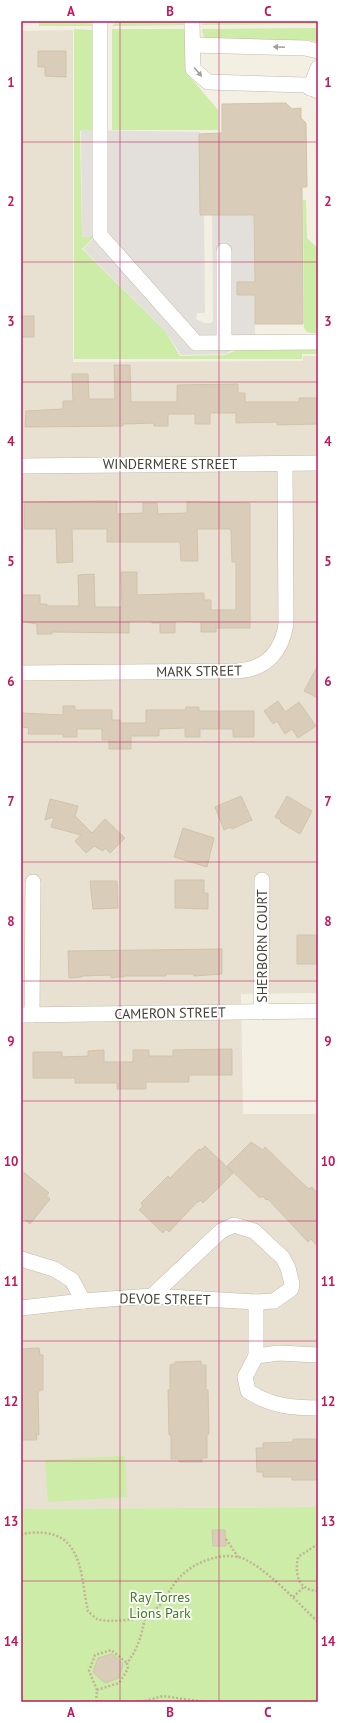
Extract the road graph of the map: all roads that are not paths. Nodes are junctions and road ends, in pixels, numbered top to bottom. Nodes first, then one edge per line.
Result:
1 (100, 21) edge
2 (192, 21) edge
3 (193, 45) junction
4 (318, 51) edge
5 (318, 68) edge
6 (314, 89) edge
7 (224, 251) dead end
8 (224, 342) junction
9 (318, 342) edge
10 (318, 463) edge
11 (285, 464) junction
12 (21, 466) edge
13 (21, 673) edge
14 (262, 880) dead end
15 (33, 882) dead end
16 (318, 1011) edge
17 (261, 1012) junction
18 (26, 1015) edge
19 (21, 1259) edge
20 (152, 1296) junction
21 (83, 1300) junction
22 (256, 1302) junction
23 (21, 1308) edge
24 (318, 1355) edge
25 (256, 1356) junction
26 (318, 1408) edge

1 - 8 street
2 - 3 street
4 -> 3 street
3 -> 6 street
5 - 6 street
7 - 8 street
8 - 9 street
10 - 11 street, WINDERMERE STREET
11 - 12 street, WINDERMERE STREET
11 - 13 street, MARK STREET
14 - 17 street, SHERBORN COURT
15 - 18 street
16 - 17 street, CAMERON STREET
17 - 18 street, CAMERON STREET
19 - 21 street
20 - 21 street, DEVOE STREET
20 - 22 street, DEVOE STREET
20 - 22 street, DEVOE STREET
21 - 23 street, DEVOE STREET
22 - 25 street
24 - 25 street
25 - 26 street

